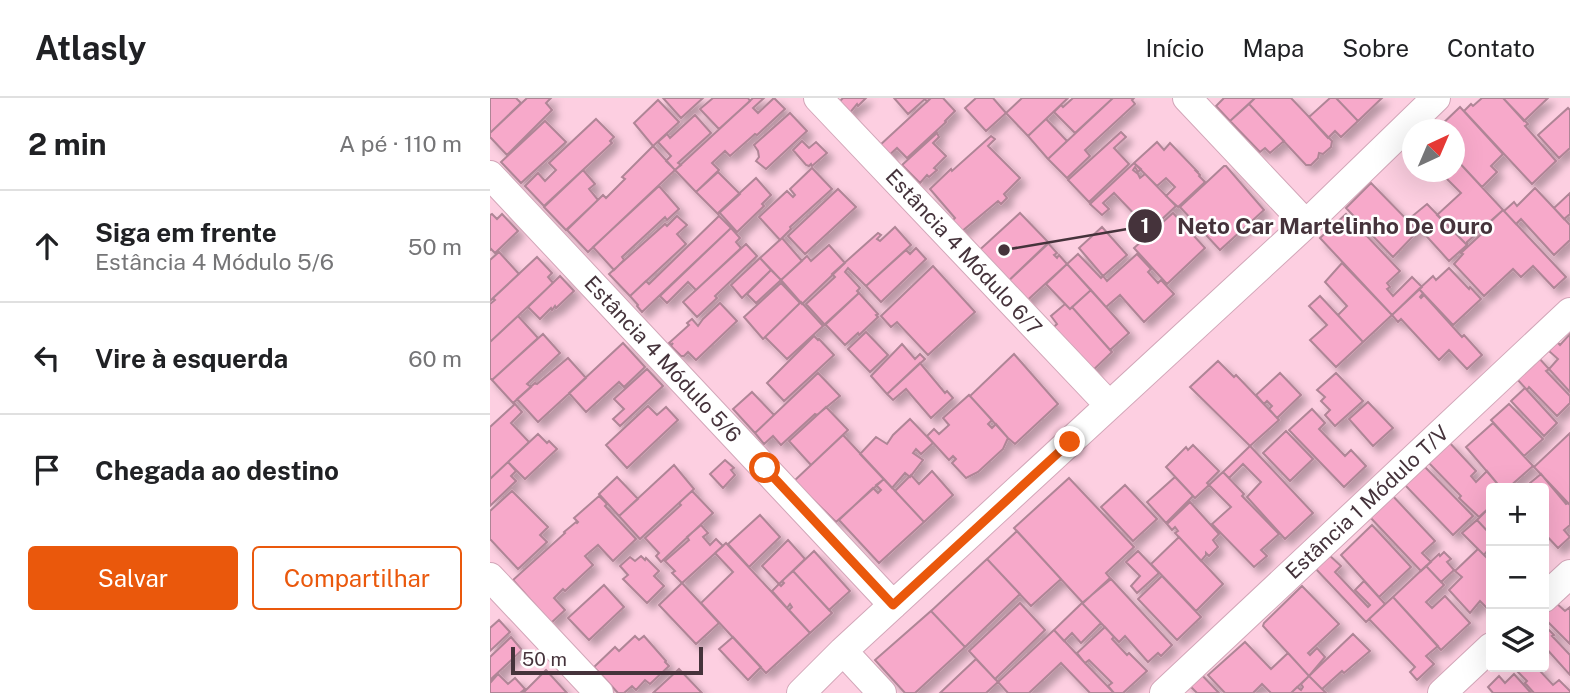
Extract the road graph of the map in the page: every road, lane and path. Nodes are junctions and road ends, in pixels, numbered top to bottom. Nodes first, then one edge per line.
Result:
1 (818, 98) edge
2 (1187, 98) edge
3 (1436, 98) edge
4 (490, 175) edge
5 (1306, 224) junction
6 (1570, 312) edge
7 (1109, 405) junction
8 (1570, 574) edge
9 (490, 577) edge
10 (1549, 593) edge
11 (893, 605) junction
12 (843, 651) junction
13 (1486, 652) edge
14 (599, 693) edge
15 (801, 693) edge
16 (882, 693) edge
17 (1164, 693) edge
18 (1442, 693) edge

1 - 7 street, Estância 4 Módulo 6/7
2 - 5 street
3 - 5 street
4 - 11 street, Estância 4 Módulo 5/6
5 - 7 street
6 - 17 street, Estância 1 Módulo T/V
7 - 11 street
8 - 10 street
9 - 14 street
11 - 12 street
12 - 15 street
12 - 16 street
13 - 18 street

